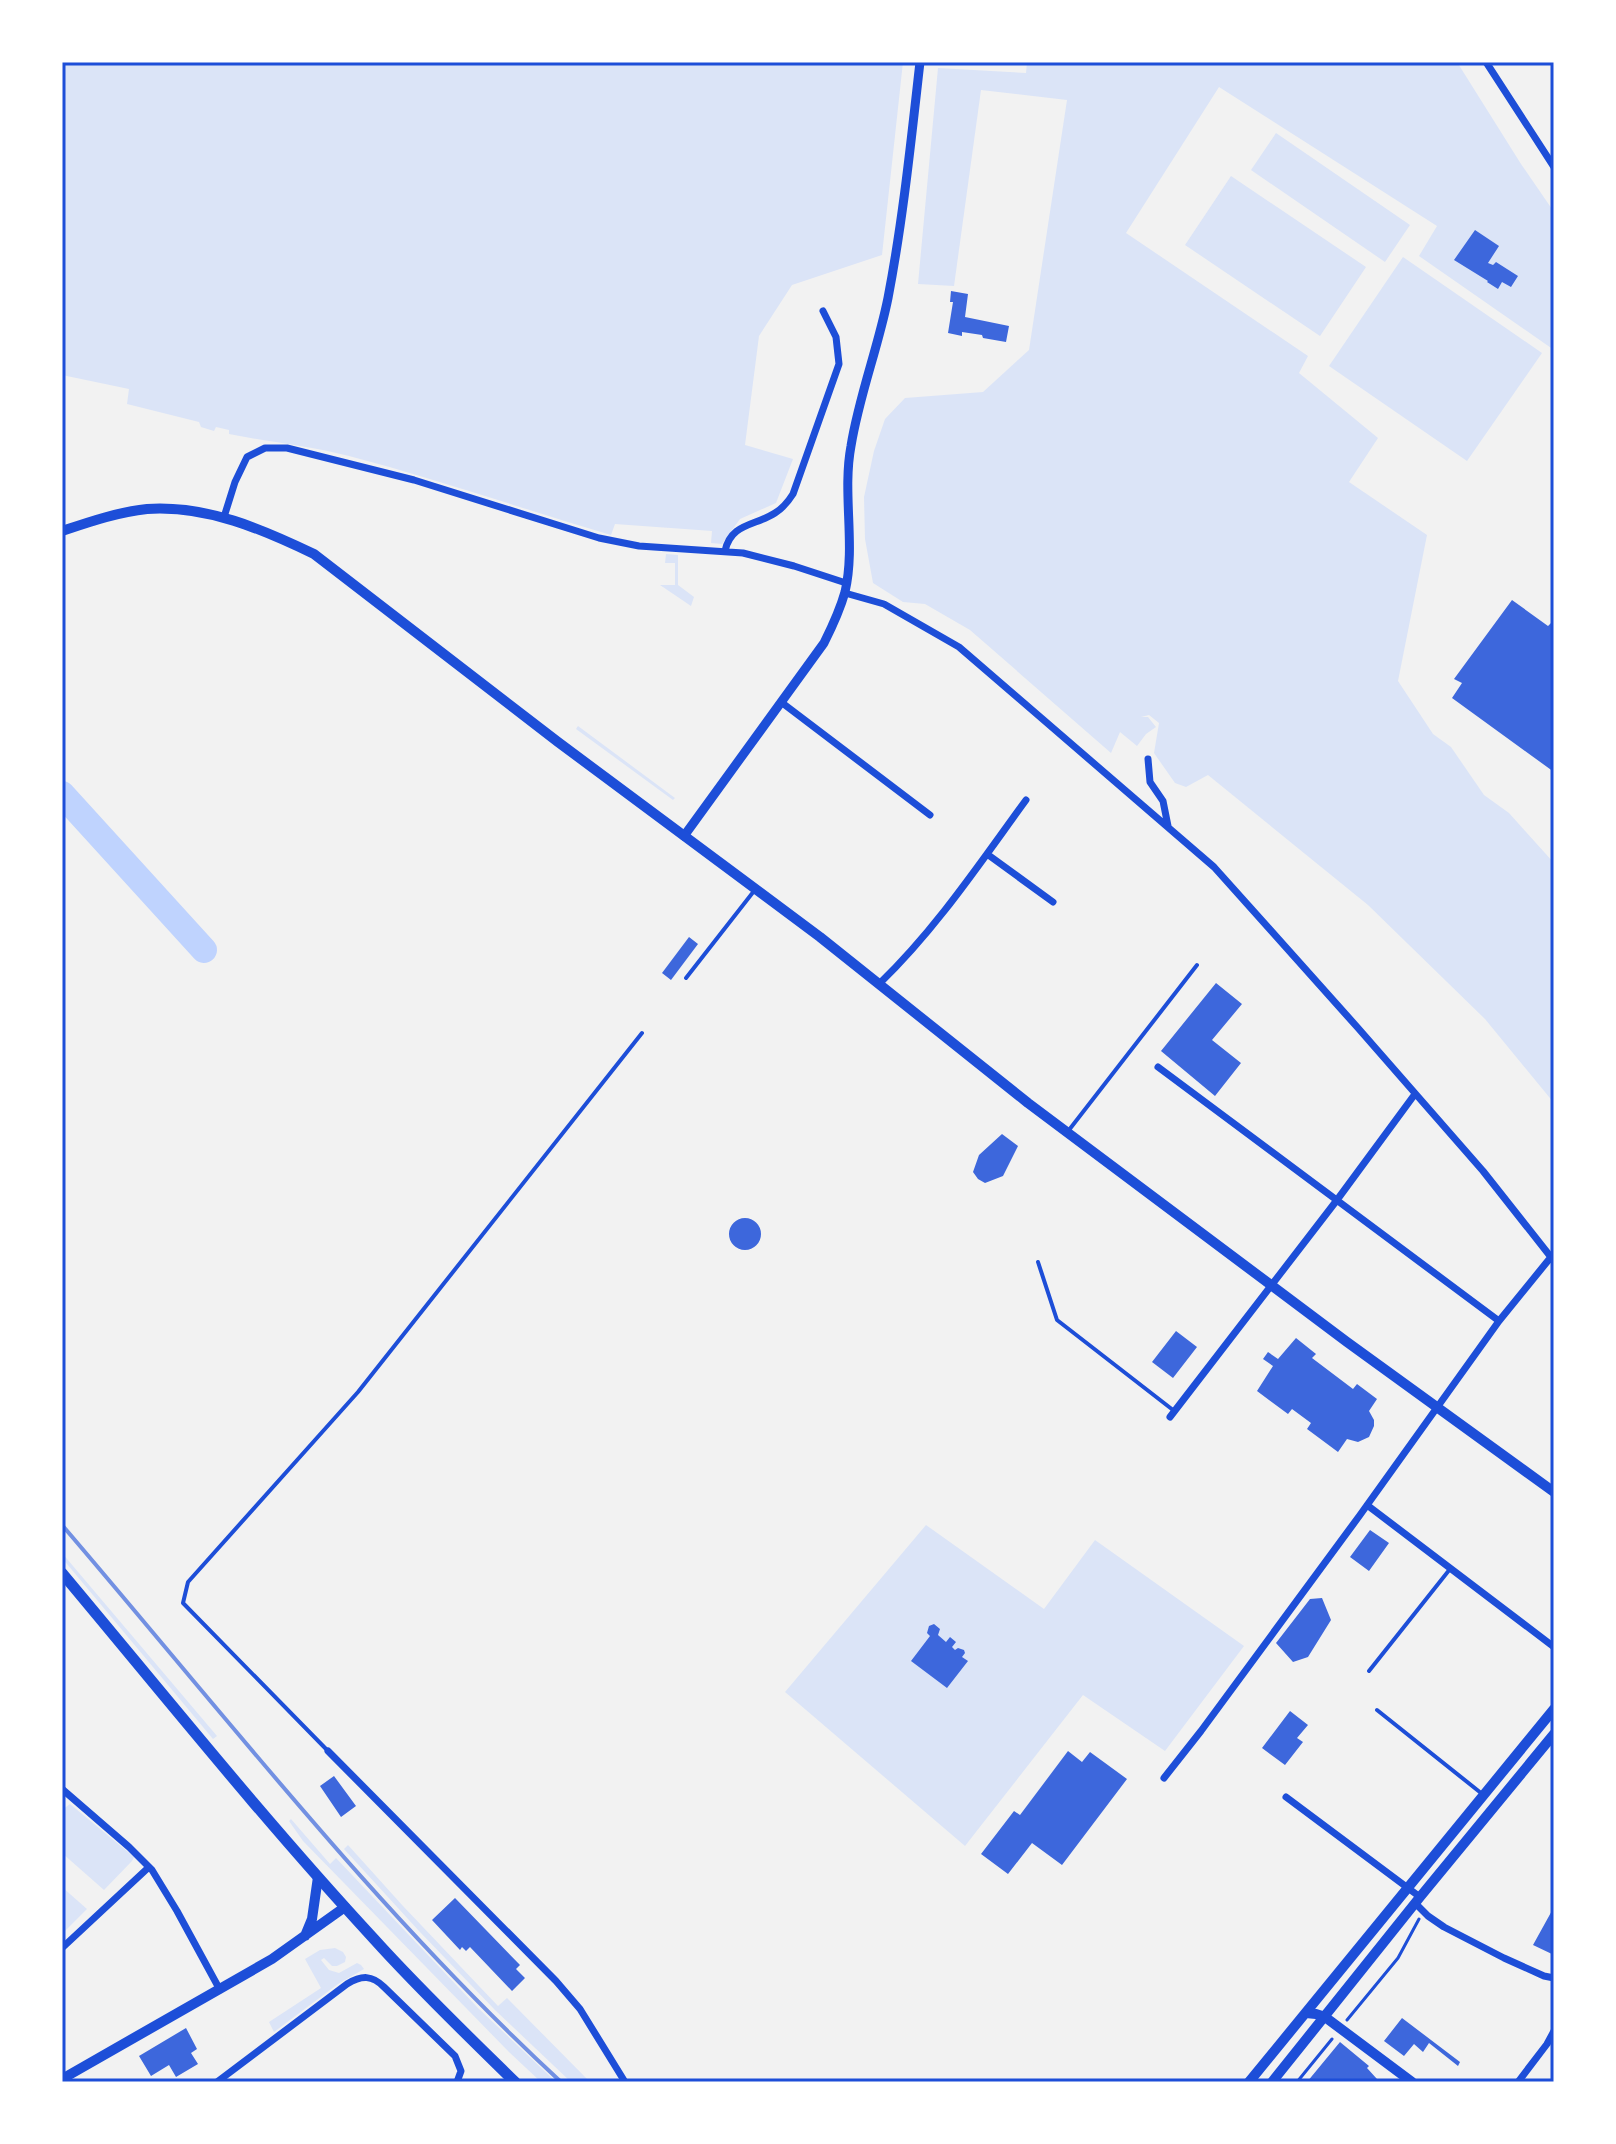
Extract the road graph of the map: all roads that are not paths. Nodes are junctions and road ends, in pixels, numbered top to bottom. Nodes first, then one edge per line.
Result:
1 (920, 62) edge
2 (1486, 62) edge
3 (1554, 167) edge
4 (823, 311) dead end
5 (224, 517) junction
6 (62, 531) edge
7 (725, 551) junction
8 (846, 588) junction
9 (781, 702) junction
10 (1148, 759) dead end
11 (1026, 800) dead end
12 (930, 815) dead end
13 (1168, 826) junction
14 (684, 836) junction
15 (987, 854) junction
16 (756, 889) junction
17 (1053, 902) dead end
18 (1197, 965) dead end
19 (686, 978) dead end
20 (880, 983) junction
21 (642, 1033) dead end
22 (1158, 1067) dead end
23 (1415, 1094) junction
24 (1068, 1132) junction
25 (1337, 1200) junction
26 (1553, 1259) edge
27 (1038, 1262) dead end
28 (1272, 1285) junction
29 (1499, 1321) junction
30 (1437, 1407) junction
31 (1173, 1414) joint
32 (1554, 1492) edge
33 (1367, 1505) junction
34 (1450, 1569) junction
35 (62, 1573) edge
36 (1553, 1645) edge
37 (1369, 1671) dead end
38 (1554, 1709) edge
39 (1377, 1710) dead end
40 (1554, 1734) edge
41 (328, 1751) joint
42 (1164, 1778) dead end
43 (62, 1789) edge
44 (1484, 1795) junction
45 (1286, 1797) dead end
46 (149, 1867) junction
47 (318, 1877) junction
48 (1408, 1889) junction
49 (1418, 1900) junction
50 (345, 1907) junction
51 (304, 1938) junction
52 (62, 1948) edge
53 (1554, 1978) edge
54 (220, 1990) junction
55 (1306, 2013) junction
56 (1325, 2017) junction
57 (1554, 2031) edge
58 (62, 2079) edge
59 (217, 2082) edge
60 (457, 2082) edge
61 (515, 2082) edge
62 (625, 2082) edge
63 (1249, 2082) edge
64 (1272, 2082) edge
65 (1412, 2082) edge
66 (1518, 2082) edge

1 - 8 street
2 - 3 street
4 - 7 street
5 - 6 main road
5 - 7 street
5 - 14 main road
7 - 8 street
8 - 9 street
8 - 13 street
9 - 12 street
9 - 14 street
10 - 13 street
11 - 15 street
13 - 23 street
14 - 16 main road
15 - 17 street
15 - 20 street
16 - 19 lane
16 - 20 main road
18 - 24 lane
20 - 24 main road
21 - 41 lane
22 - 25 street
23 - 25 street
23 - 26 street
24 - 28 main road
25 - 28 street
25 - 29 street
26 - 29 street
27 - 31 lane
28 - 30 main road
28 - 31 street
29 - 30 street
30 - 32 main road
30 - 33 street
33 - 34 street
33 - 42 street
34 - 36 street
34 - 37 lane
35 - 47 main road
38 - 44 main road
39 - 44 lane
40 - 49 main road
41 - 62 street
43 - 46 street
44 - 48 main road
45 - 48 street
46 - 52 street
46 - 54 street
47 - 50 main road
47 - 51 main road
48 - 49 street
48 - 55 main road
49 - 53 street
49 - 56 main road
50 - 51 main road
50 - 61 main road
51 - 54 main road
54 - 58 main road
55 - 56 main road
55 - 63 main road
56 - 64 main road
56 - 65 main road
57 - 66 street
59 - 60 street

